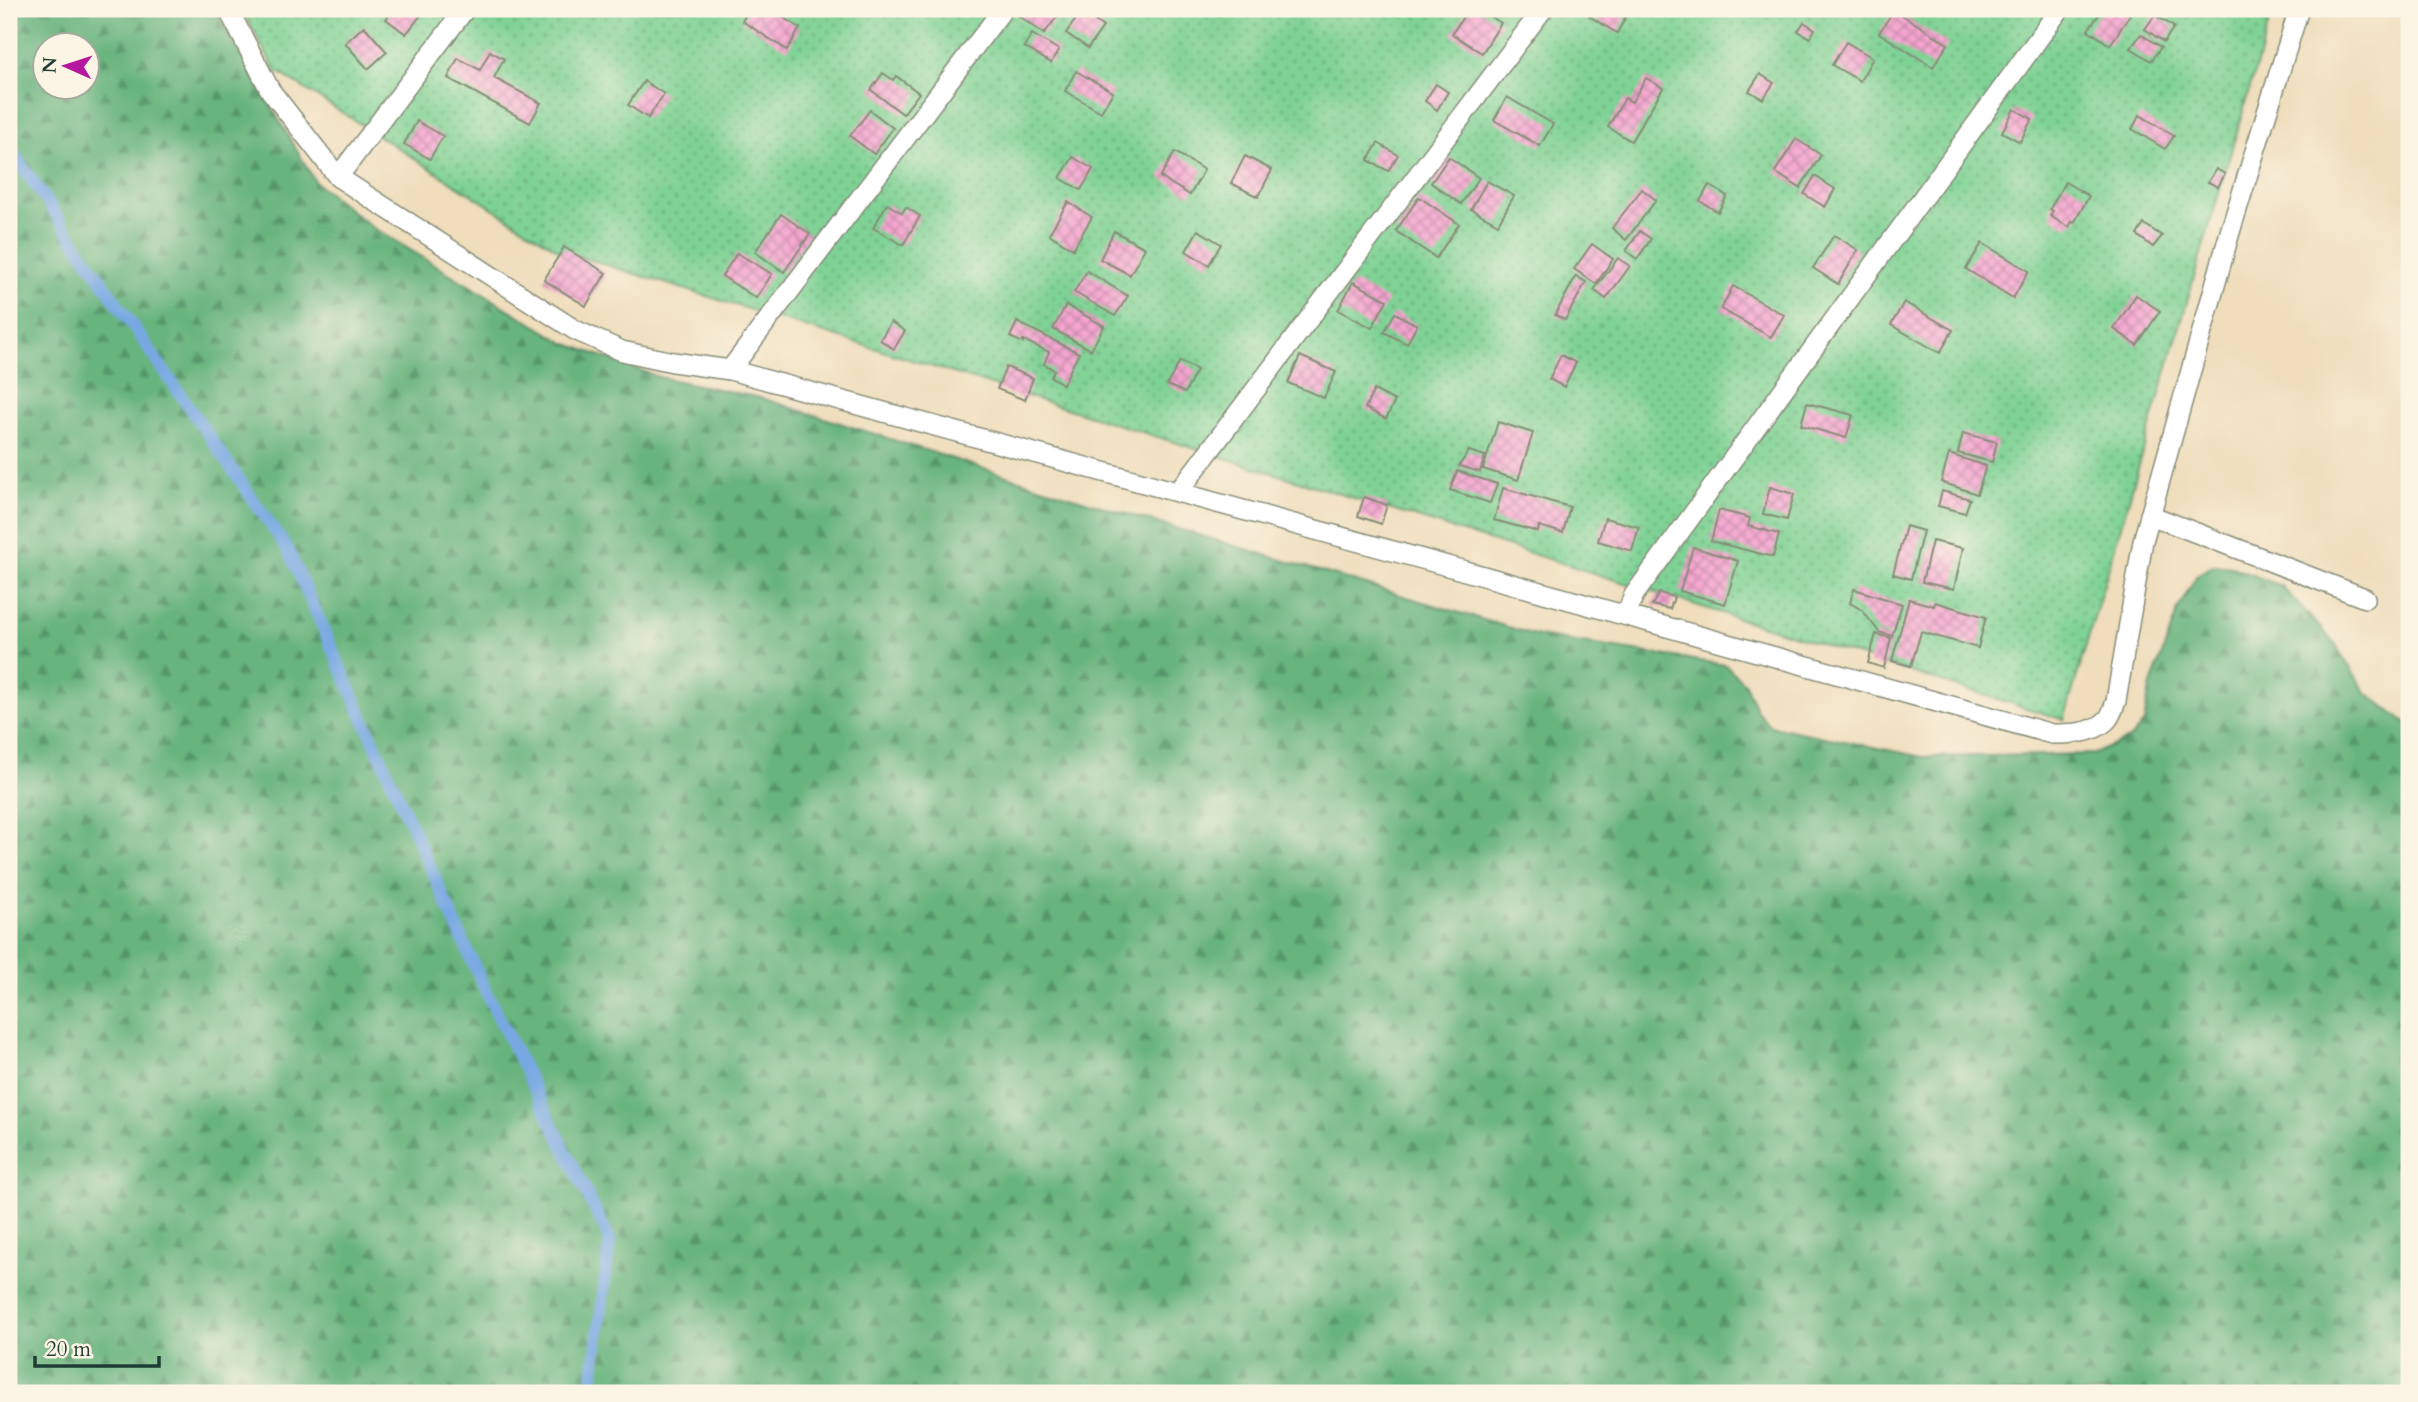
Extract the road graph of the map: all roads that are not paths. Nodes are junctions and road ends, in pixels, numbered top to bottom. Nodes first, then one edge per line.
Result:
1 (228, 9) edge
2 (465, 9) edge
3 (1003, 9) edge
4 (1543, 9) edge
5 (2060, 9) edge
6 (2299, 9) edge
7 (338, 177) junction
8 (730, 370) junction
9 (1178, 491) junction
10 (2150, 515) junction
11 (2365, 598) dead end
12 (1626, 615) junction

1 - 7 lane
2 - 7 lane
3 - 8 lane
4 - 9 lane
5 - 12 lane
6 - 10 lane
7 - 8 lane
8 - 9 lane
9 - 12 lane
10 - 11 lane
10 - 12 lane

